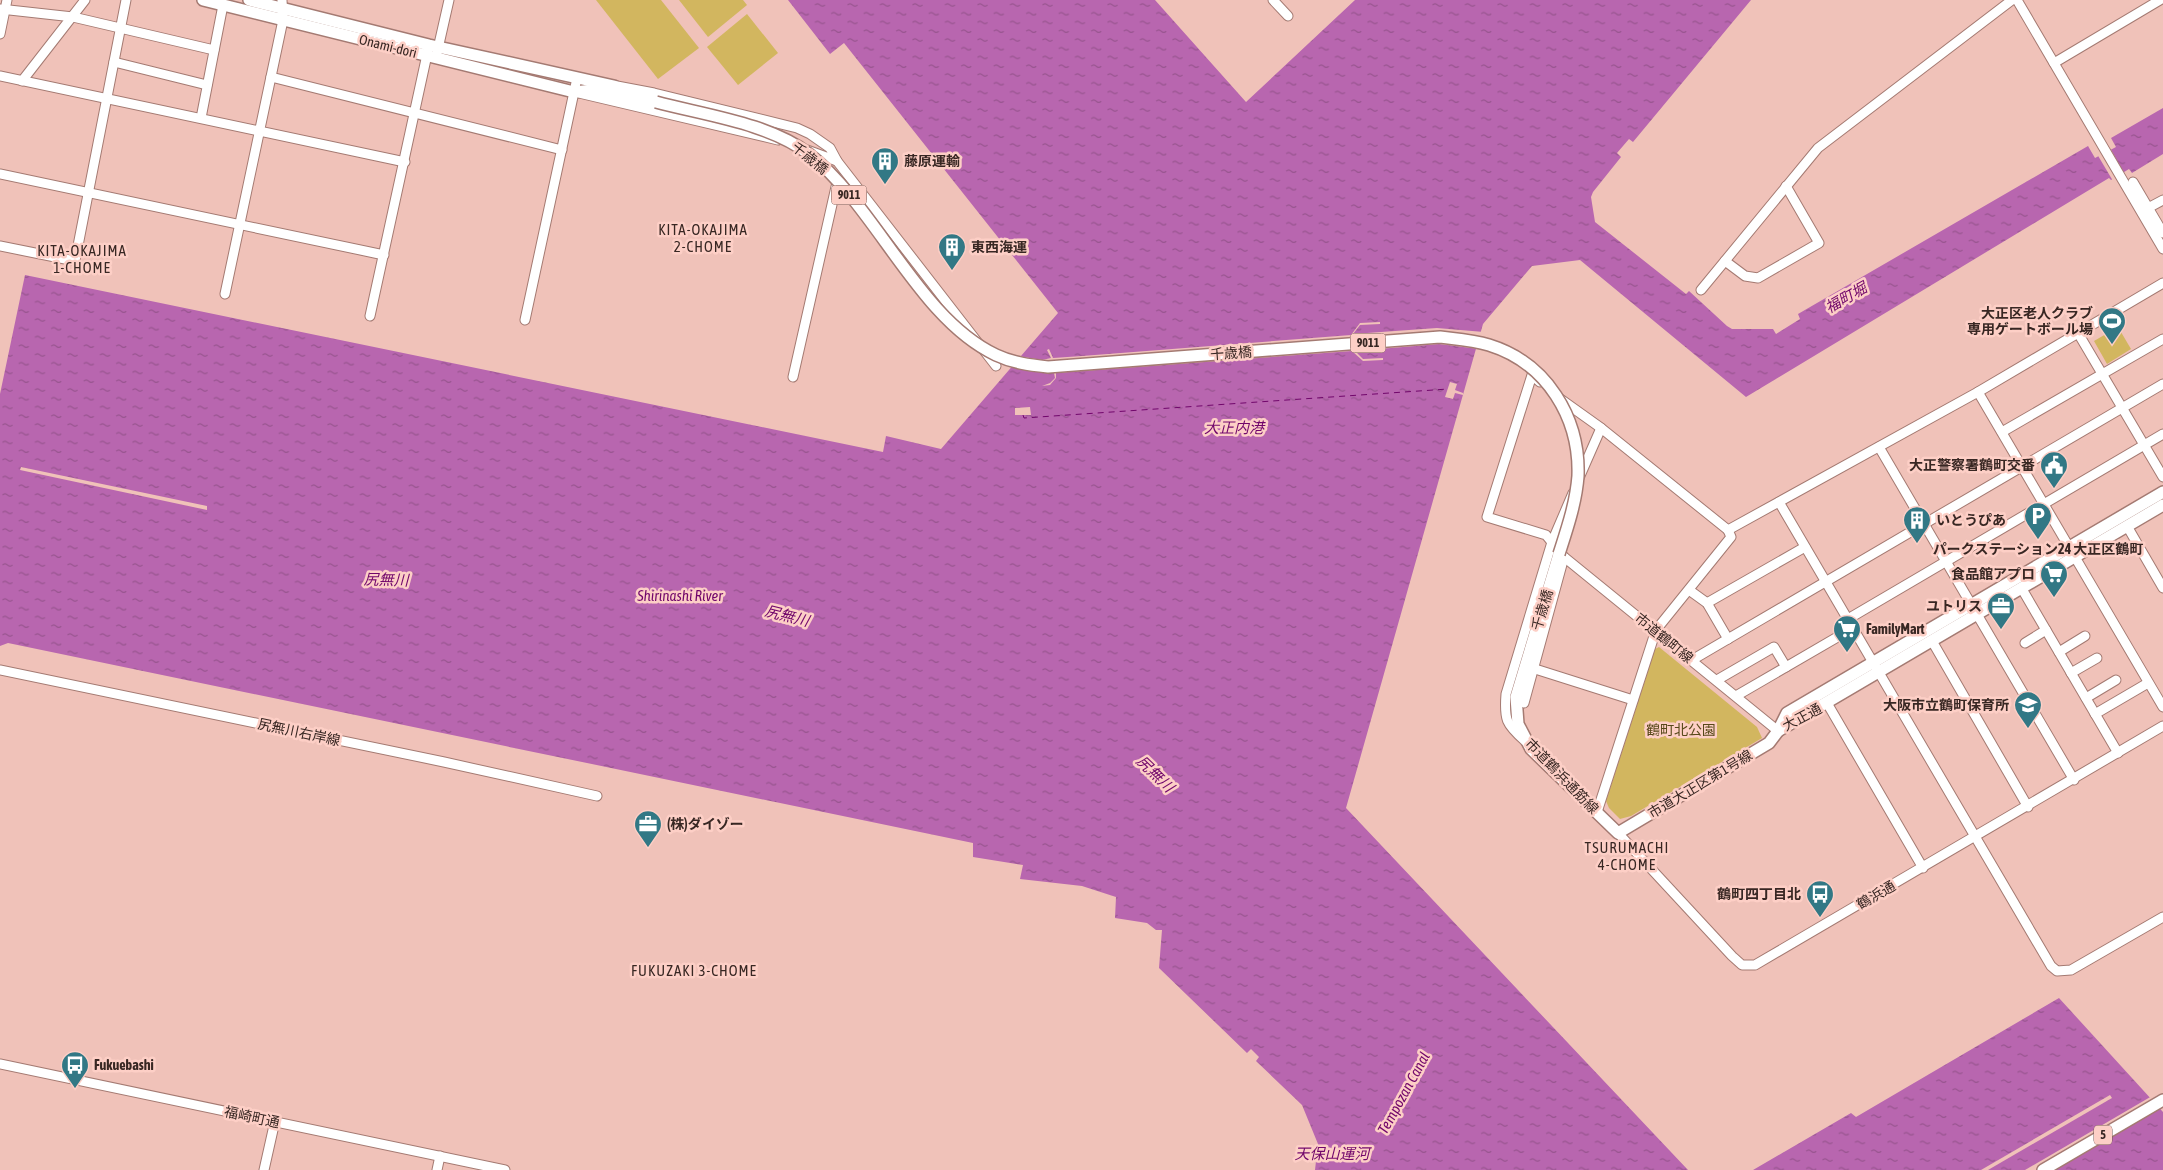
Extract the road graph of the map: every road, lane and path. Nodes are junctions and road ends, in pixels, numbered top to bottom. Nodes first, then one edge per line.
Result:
1 (85, 0) edge
2 (126, 0) edge
3 (203, 0) edge
4 (249, 0) edge
5 (449, 0) edge
6 (1273, 0) edge
7 (2012, 0) edge
8 (2017, 0) edge
9 (2160, 0) edge
10 (282, 4) edge
11 (223, 5) junction
12 (4, 6) edge
13 (73, 16) junction
14 (1288, 16) dead end
15 (283, 20) junction
16 (121, 28) junction
17 (0, 34) edge
18 (214, 50) junction
19 (433, 51) junction
20 (114, 62) junction
21 (2054, 63) junction
22 (0, 76) edge
23 (271, 78) junction
24 (577, 78) junction
25 (22, 81) junction
26 (207, 85) junction
27 (614, 86) junction
28 (574, 92) junction
29 (633, 98) junction
30 (107, 99) junction
31 (415, 113) junction
32 (200, 118) junction
33 (797, 128) junction
34 (259, 131) junction
35 (785, 142) junction
36 (562, 150) junction
37 (405, 162) junction
38 (839, 164) junction
39 (0, 174) edge
40 (2129, 183) junction
41 (1786, 186) junction
42 (87, 192) junction
43 (2163, 200) edge
44 (2148, 208) junction
45 (238, 225) junction
46 (2163, 233) edge
47 (0, 246) edge
48 (2163, 249) edge
49 (384, 255) junction
50 (1725, 261) junction
51 (2163, 283) edge
52 (1701, 290) dead end
53 (225, 294) dead end
54 (370, 316) dead end
55 (525, 320) dead end
56 (2078, 333) junction
57 (2163, 338) edge
58 (996, 366) dead end
59 (2102, 374) junction
60 (793, 377) dead end
61 (2163, 384) edge
62 (1978, 392) junction
63 (2122, 408) junction
64 (1601, 428) junction
65 (2002, 432) junction
66 (2163, 434) edge
67 (2144, 445) junction
68 (1879, 447) junction
69 (2022, 466) junction
70 (2163, 477) edge
71 (2163, 492) edge
72 (1779, 502) junction
73 (2043, 503) junction
74 (2163, 505) edge
75 (1924, 524) junction
76 (2127, 526) junction
77 (1728, 530) junction
78 (1552, 542) junction
79 (1805, 547) junction
80 (2069, 547) junction
81 (1564, 557) junction
82 (2075, 557) junction
83 (1946, 561) junction
84 (1825, 581) junction
85 (2163, 588) edge
86 (2022, 589) junction
87 (1689, 590) junction
88 (1707, 603) junction
89 (1974, 610) junction
90 (1848, 619) junction
91 (1853, 628) junction
92 (1656, 630) junction
93 (2046, 630) junction
94 (2085, 636) dead end
95 (1728, 639) junction
96 (1932, 641) junction
97 (2025, 643) dead end
98 (2059, 652) junction
99 (2097, 658) dead end
100 (1692, 660) junction
101 (1786, 667) junction
102 (1876, 667) junction
103 (1532, 668) junction
104 (0, 673) edge
105 (2071, 673) junction
106 (1717, 680) junction
107 (2116, 680) dead end
108 (2148, 683) junction
109 (1736, 696) junction
110 (2086, 698) junction
111 (1633, 700) junction
112 (1524, 703) dead end
113 (1827, 703) junction
114 (2163, 707) edge
115 (1516, 713) joint
116 (2095, 714) junction
117 (2163, 726) edge
118 (1778, 731) junction
119 (1526, 741) junction
120 (2118, 753) junction
121 (2074, 780) junction
122 (597, 796) dead end
123 (2028, 807) junction
124 (1597, 812) junction
125 (1618, 833) junction
126 (1976, 838) junction
127 (1923, 868) junction
128 (2163, 917) edge
129 (0, 1064) edge
130 (2163, 1100) edge
131 (275, 1121) junction
132 (440, 1156) junction
133 (264, 1170) edge
134 (437, 1170) edge
135 (505, 1170) edge
136 (2043, 1170) edge

1 - 13 street
2 - 16 street
3 - 11 main road, Onami-dori
4 - 10 main road, Onami-dori
5 - 19 street
6 - 14 street
7 - 41 street
8 - 21 street
9 - 21 street
10 - 15 street
10 - 19 main road, Onami-dori
11 - 15 main road, Onami-dori
11 - 18 street
12 - 13 street
12 - 17 street
13 - 16 street
13 - 25 street
15 - 19 main road, Onami-dori
15 - 23 street
16 - 18 street
16 - 20 street
18 - 26 street
19 - 24 main road, Onami-dori
19 - 28 main road, Onami-dori
19 - 31 street
20 - 26 street
20 - 30 street
21 - 40 street
22 - 25 street
23 - 31 street
23 - 34 street
24 - 27 main road, Onami-dori
24 - 28 street
25 - 30 street
26 - 32 street
27 - 29 main road
27 - 33 street
28 - 29 main road, Onami-dori
28 - 35 street
28 - 36 street
29 - 115 main road, 千歳橋 / 9011, bridge
30 - 32 street
30 - 42 street
31 - 36 street
31 - 37 street
32 - 34 street
33 - 35 street
33 - 38 street
34 - 37 street
34 - 45 street
35 - 38 street
36 - 55 street
37 - 49 street
38 - 58 street
38 - 60 street
39 - 42 street
40 - 44 street
40 - 48 street
41 - 50 street
41 - 50 street
42 - 45 street
42 - 47 street
43 - 44 street
44 - 46 street
45 - 49 street
45 - 53 street
49 - 54 street
50 - 52 street
51 - 56 street
56 - 59 street
56 - 62 street
57 - 59 street
59 - 63 street
59 - 65 street
61 - 63 street
62 - 65 street
62 - 68 street
63 - 67 street
63 - 69 street
64 - 77 street
64 - 78 street
64 - 78 street
65 - 69 street
66 - 67 street
67 - 70 street
67 - 73 street
68 - 72 street
68 - 75 street
69 - 73 street
69 - 75 street
71 - 80 main road, 大正通
72 - 77 street
72 - 79 street
73 - 80 street
73 - 83 street
74 - 76 main road, 大正通
75 - 83 street
75 - 84 street
76 - 82 main road, 大正通
76 - 85 street
77 - 87 street
78 - 81 street, 市道鶴町線
78 - 119 street
79 - 84 street
79 - 88 street
80 - 82 street
80 - 89 main road, 大正通
81 - 92 street, 市道鶴町線
81 - 103 street
82 - 86 main road, 大正通
82 - 108 street
83 - 89 street
83 - 90 street
84 - 90 street
84 - 95 street
86 - 89 main road, 大正通
86 - 93 street
87 - 88 street
87 - 92 street
88 - 95 street
89 - 96 main road, 大正通
89 - 102 main road, 大正通
89 - 121 street
90 - 91 street
91 - 101 street
91 - 102 street
92 - 100 street, 市道鶴町線
92 - 111 street
93 - 97 street
93 - 98 street
94 - 98 street
95 - 100 street
96 - 102 main road, 大正通
96 - 123 street
98 - 105 street
99 - 105 street
100 - 106 street, 市道鶴町線
101 - 106 street
101 - 109 street
102 - 113 main road, 大正通
102 - 118 main road, 大正通
102 - 126 street
103 - 111 street
103 - 112 street
104 - 122 street, 尻無川右岸線
105 - 110 street
106 - 109 street, 市道鶴町線
107 - 110 street
108 - 114 street
108 - 116 street
109 - 118 street, 市道鶴町線
110 - 116 street
111 - 124 street
113 - 118 main road, 大正通
113 - 127 street
115 - 119 main road, 市道鶴浜通筋線
116 - 120 street
117 - 120 street, 鶴浜通
118 - 125 main road, 市道大正区第1号線
119 - 124 main road, 市道鶴浜通筋線
120 - 121 street, 鶴浜通
121 - 123 street, 鶴浜通
123 - 126 street, 鶴浜通
124 - 125 main road, 市道鶴浜通筋線
125 - 127 street, 鶴浜通
126 - 127 street, 鶴浜通
126 - 128 street
129 - 131 street, 福崎町通
130 - 136 main road, 5
131 - 132 street, 福崎町通
131 - 133 street
132 - 134 street
132 - 135 street, 福崎町通

